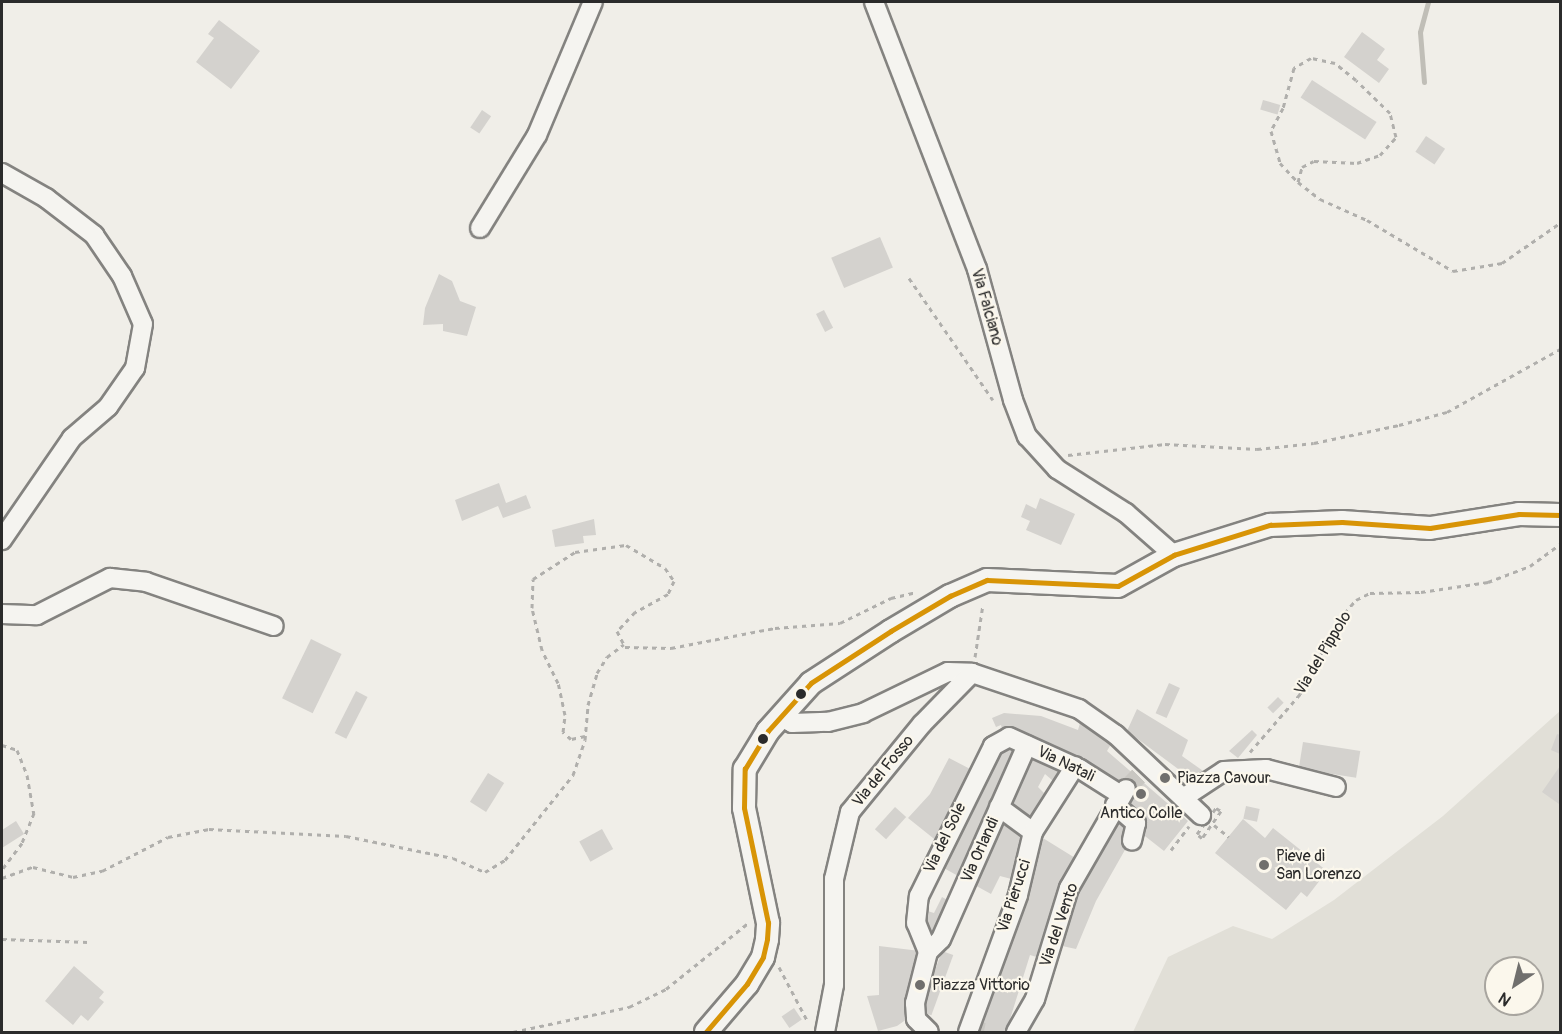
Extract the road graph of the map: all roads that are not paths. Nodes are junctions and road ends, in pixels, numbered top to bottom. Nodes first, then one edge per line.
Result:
1 (593, 2) edge
2 (874, 2) edge
3 (2, 173) edge
4 (480, 228) dead end
5 (1560, 515) edge
6 (2, 540) edge
7 (1174, 555) junction
8 (2, 614) edge
9 (274, 626) dead end
10 (972, 673) junction
11 (780, 716) junction
12 (1009, 737) joint
13 (1027, 745) junction
14 (1075, 766) junction
15 (1336, 787) dead end
16 (1121, 796) junction
17 (1183, 798) junction
18 (999, 807) junction
19 (1204, 817) road end
20 (1033, 832) junction
21 (1132, 841) dead end
22 (928, 952) junction
23 (972, 1031) edge
24 (706, 1032) edge
25 (825, 1032) edge
26 (929, 1032) edge
27 (1016, 1032) edge

1 - 4 street
2 - 7 street, Via Falciano
3 - 6 street
5 - 7 street
7 - 11 street
8 - 9 street
10 - 11 street
10 - 17 street
10 - 25 street, Via del Fosso
11 - 24 street
12 - 13 street, Via Natali
12 - 22 street, Via del Sole
13 - 14 street, Via Natali
13 - 18 street, Via Orlandi
14 - 16 street, Via Natali
14 - 20 street, Via Pierucci
15 - 17 street
16 - 21 street, Via Natali
16 - 27 street, Via del Vento
17 - 19 street
18 - 20 street
18 - 22 street, Via Orlandi
20 - 23 street, Via Pierucci
22 - 26 street

